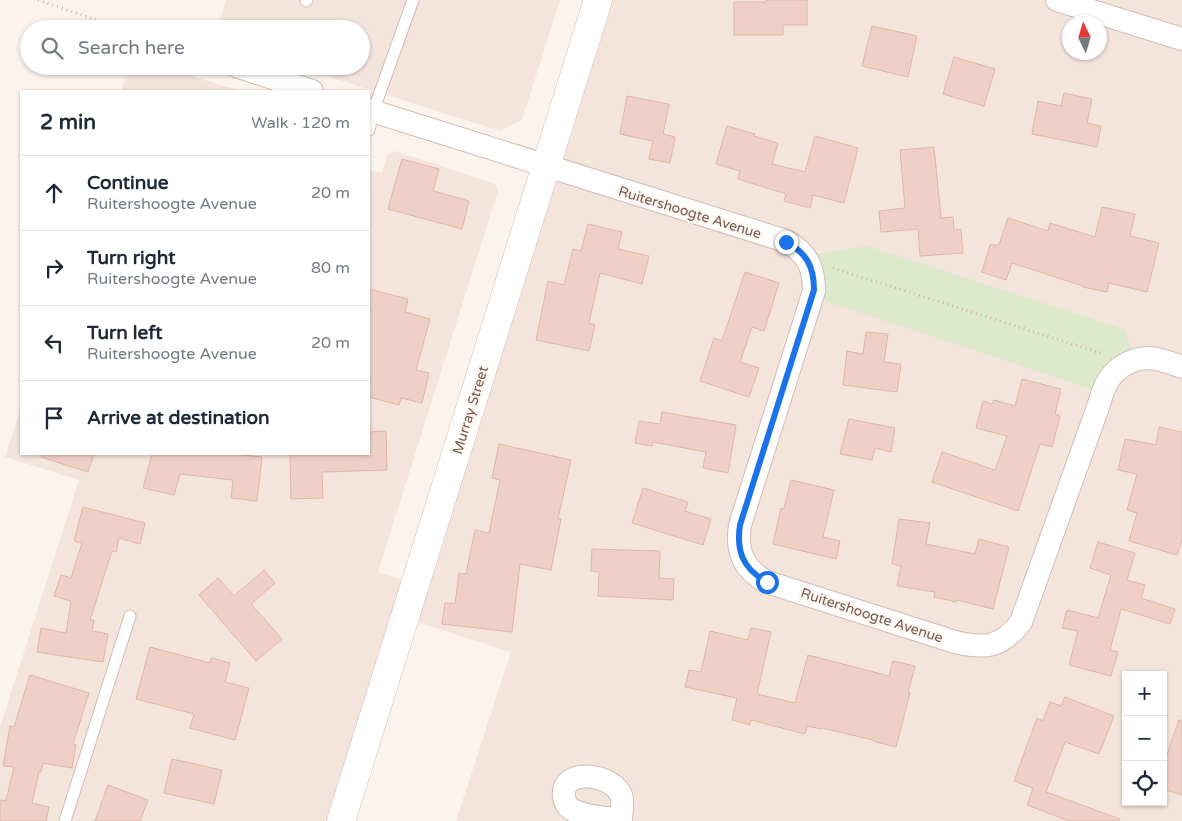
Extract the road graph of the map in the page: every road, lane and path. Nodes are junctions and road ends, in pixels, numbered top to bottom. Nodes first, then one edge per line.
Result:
1 (38, 0) edge
2 (413, 0) edge
3 (598, 0) edge
4 (1057, 0) edge
5 (97, 20) edge
6 (1182, 39) edge
7 (263, 75) edge
8 (309, 90) edge
9 (370, 117) edge
10 (545, 167) junction
11 (808, 262) junction
12 (1127, 363) junction
13 (1182, 366) edge
14 (130, 616) dead end
15 (65, 821) edge
16 (341, 821) edge

1 - 5 path
2 - 9 lane
3 - 10 street, Murray Street
4 - 6 street
7 - 8 street
9 - 10 street, Ruitershoogte Avenue
10 - 11 street, Ruitershoogte Avenue
10 - 16 street, Murray Street
11 - 12 path
11 - 12 street, Ruitershoogte Avenue
12 - 13 street
14 - 15 lane

